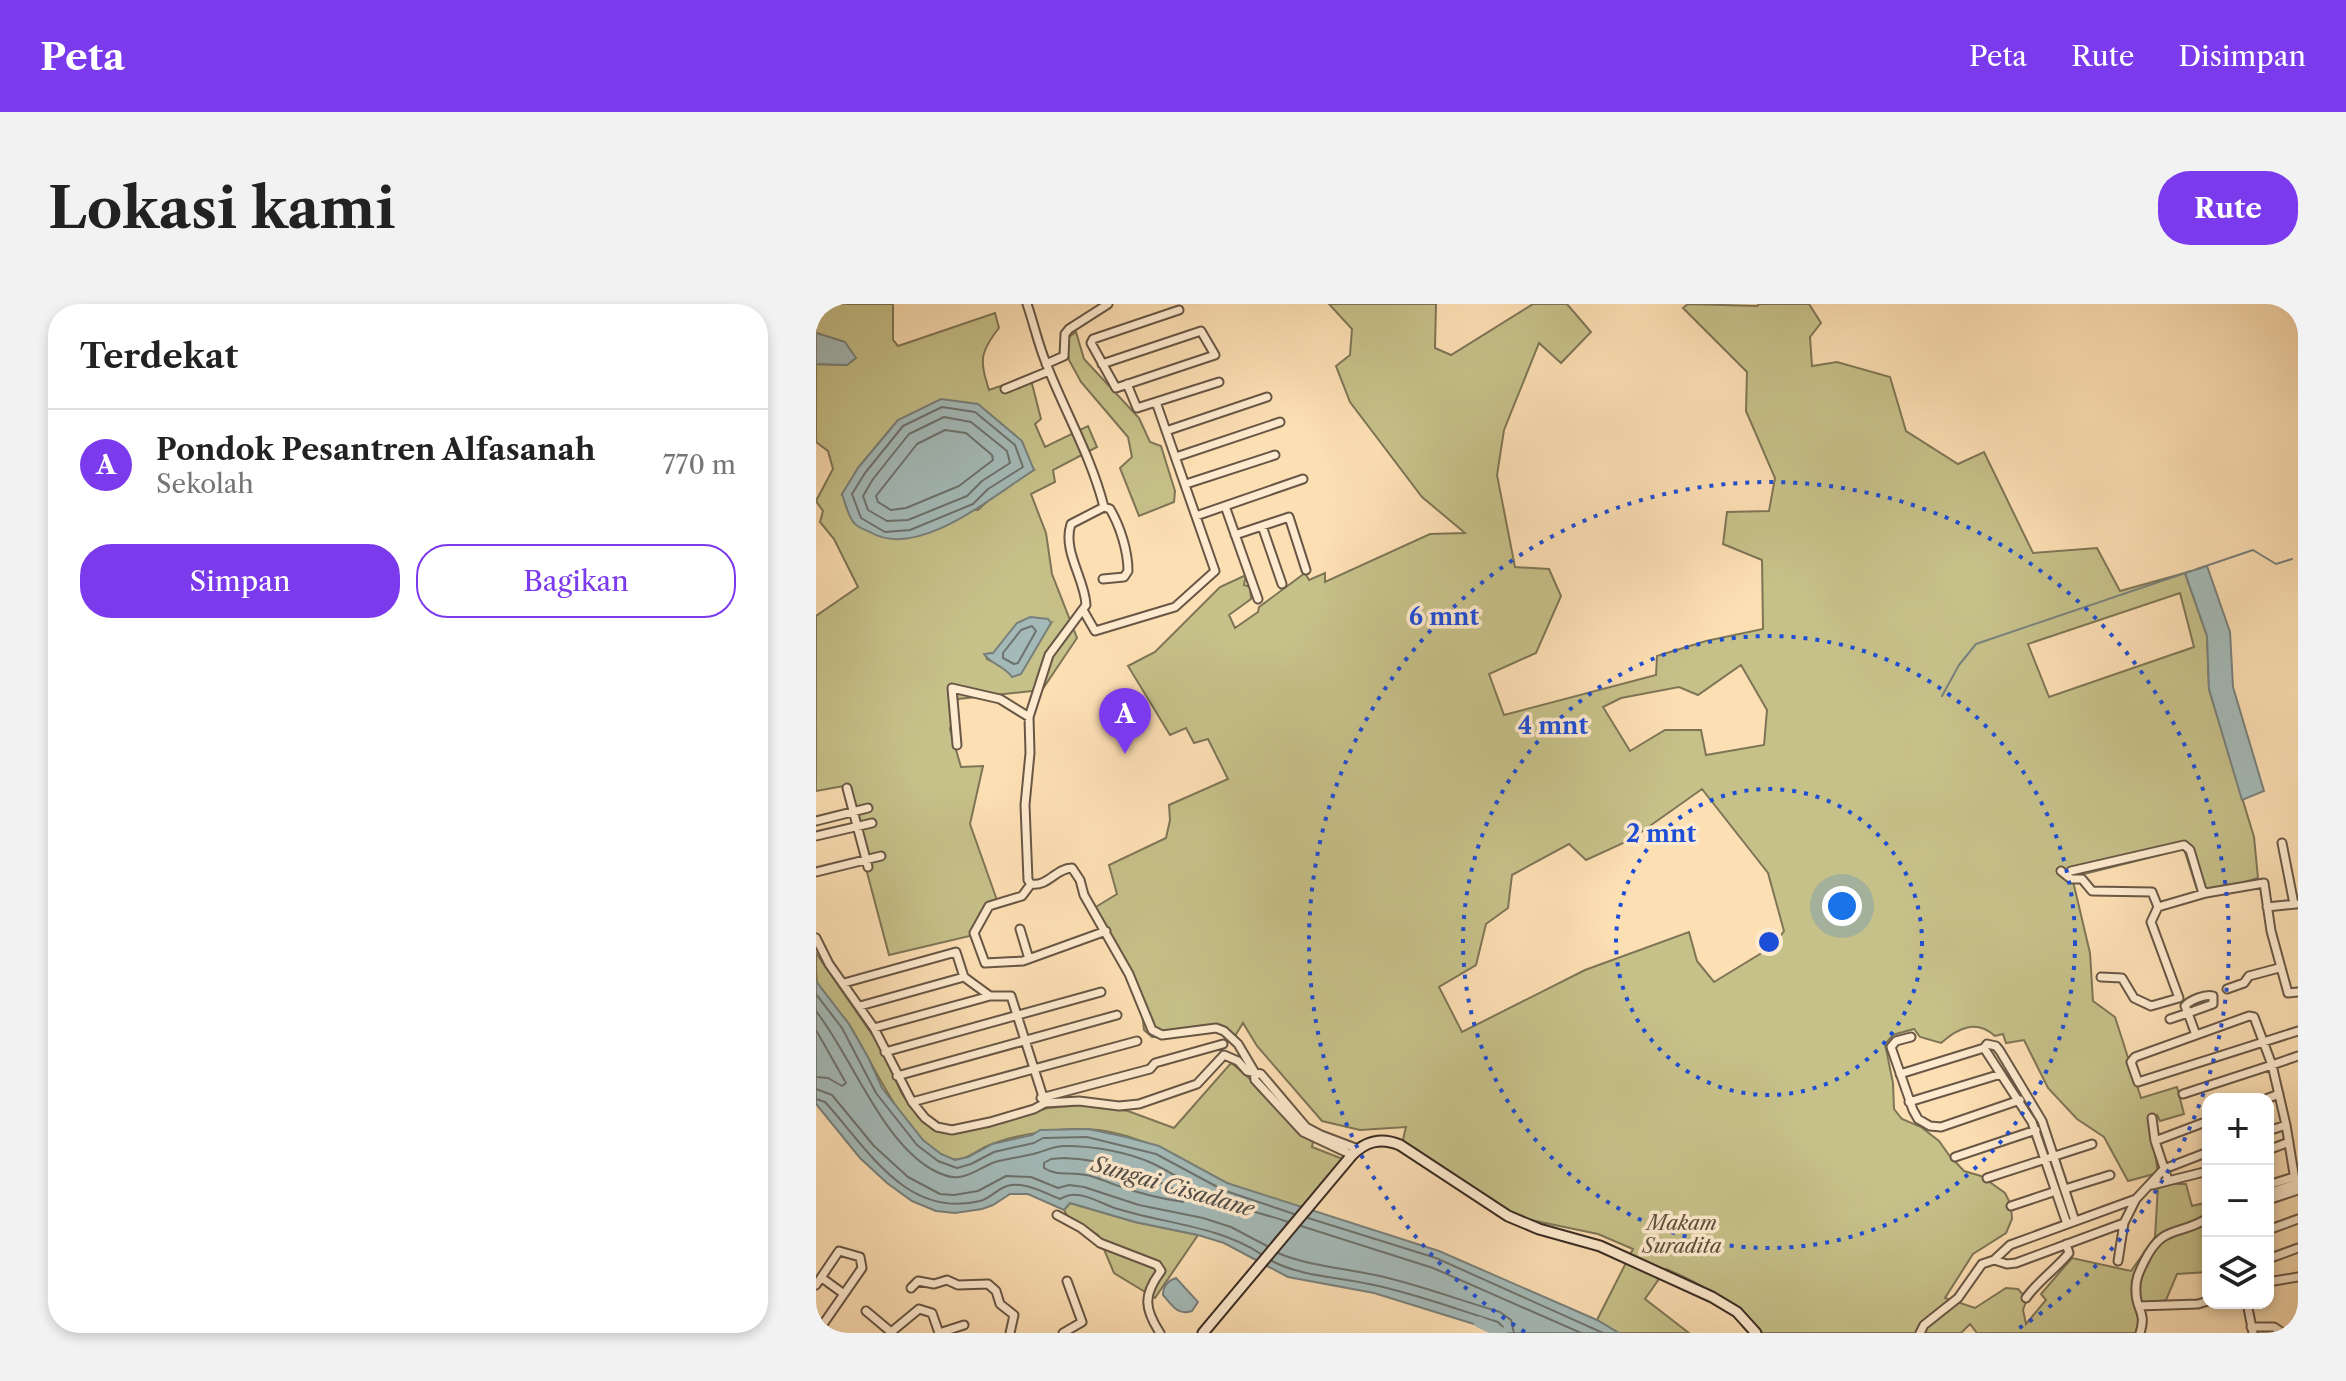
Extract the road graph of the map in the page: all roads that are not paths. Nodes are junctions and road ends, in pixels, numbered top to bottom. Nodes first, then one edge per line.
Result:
1 (1027, 304) edge
2 (1108, 304) edge
3 (1179, 310) dead end
4 (1102, 364) junction
5 (1048, 368) junction
6 (1219, 382) dead end
7 (1127, 384) junction
8 (1005, 389) dead end
9 (1267, 397) dead end
10 (1156, 402) junction
11 (1280, 422) dead end
12 (1166, 431) junction
13 (1275, 455) dead end
14 (1176, 457) junction
15 (1303, 479) dead end
16 (1186, 484) junction
17 (1225, 506) junction
18 (1104, 507) junction
19 (1196, 516) junction
20 (1262, 526) junction
21 (1235, 535) junction
22 (1306, 570) dead end
23 (1103, 579) dead end
24 (1282, 584) dead end
25 (1258, 599) dead end
26 (1083, 610) junction
27 (1029, 717) junction
28 (957, 745) dead end
29 (847, 788) dead end
30 (868, 808) dead end
31 (853, 812) junction
32 (816, 821) edge
33 (872, 823) dead end
34 (857, 826) junction
35 (816, 836) edge
36 (2282, 843) dead end
37 (881, 856) dead end
38 (867, 864) junction
39 (2061, 871) dead end
40 (2071, 871) dead end
41 (816, 872) edge
42 (1031, 884) junction
43 (2206, 893) junction
44 (2296, 904) edge
45 (2158, 907) junction
46 (2267, 907) junction
47 (1020, 929) dead end
48 (1106, 931) junction
49 (816, 938) edge
50 (1029, 959) junction
51 (2279, 968) junction
52 (964, 977) junction
53 (2101, 977) dead end
54 (844, 983) junction
55 (2227, 989) dead end
56 (1101, 992) dead end
57 (2298, 992) edge
58 (990, 996) junction
59 (860, 1006) junction
60 (1017, 1015) junction
61 (1117, 1015) dead end
62 (2170, 1019) dead end
63 (874, 1028) junction
64 (2298, 1031) edge
65 (2196, 1035) junction
66 (1911, 1037) dead end
67 (2263, 1040) junction
68 (1025, 1041) junction
69 (1137, 1041) dead end
70 (1223, 1044) dead end
71 (1984, 1048) junction
72 (885, 1052) junction
73 (2298, 1056) edge
74 (2272, 1065) junction
75 (1033, 1069) junction
76 (1254, 1071) junction
77 (1900, 1074) junction
78 (2001, 1074) junction
79 (897, 1076) junction
80 (2183, 1094) dead end
81 (2279, 1094) junction
82 (2274, 1096) edge
83 (1043, 1100) junction
84 (2020, 1100) junction
85 (912, 1102) junction
86 (1909, 1102) junction
87 (2152, 1118) dead end
88 (2202, 1123) edge
89 (2286, 1125) junction
90 (2274, 1129) edge
91 (2036, 1130) junction
92 (2155, 1141) junction
93 (2289, 1142) junction
94 (2092, 1144) dead end
95 (2274, 1148) edge
96 (2202, 1154) edge
97 (1353, 1155) junction
98 (1955, 1157) dead end
99 (2050, 1157) junction
100 (2164, 1169) junction
101 (2202, 1173) edge
102 (2110, 1175) dead end
103 (1987, 1178) dead end
104 (2168, 1180) junction
105 (2297, 1184) edge
106 (2274, 1185) edge
107 (2148, 1187) junction
108 (2061, 1190) junction
109 (2274, 1191) edge
110 (2274, 1197) edge
111 (2136, 1199) junction
112 (2011, 1206) dead end
113 (1057, 1215) dead end
114 (2298, 1219) edge
115 (2202, 1220) edge
116 (2071, 1222) junction
117 (2124, 1223) junction
118 (2274, 1228) edge
119 (2066, 1244) junction
120 (2298, 1248) edge
121 (2274, 1257) edge
122 (1994, 1260) junction
123 (2118, 1261) dead end
124 (2298, 1277) edge
125 (822, 1278) junction
126 (1067, 1281) dead end
127 (2274, 1281) edge
128 (816, 1285) edge
129 (911, 1288) dead end
130 (844, 1294) junction
131 (2026, 1298) dead end
132 (2202, 1303) edge
133 (2139, 1306) junction
134 (2248, 1309) edge
135 (866, 1311) dead end
136 (964, 1325) dead end
137 (2252, 1330) edge
138 (1157, 1332) edge
139 (817, 1333) edge
140 (891, 1333) edge
141 (939, 1333) edge
142 (1010, 1333) edge
143 (1063, 1333) edge
144 (1203, 1333) edge
145 (1756, 1333) edge
146 (1920, 1333) edge
147 (2140, 1333) edge
148 (2283, 1333) edge

1 - 5 street
2 - 5 street
3 - 4 street
4 - 7 street
4 - 7 street
5 - 8 street
5 - 18 street
6 - 10 street
7 - 10 street
9 - 12 street
10 - 12 street
11 - 14 street
12 - 14 street
13 - 16 street
14 - 16 street
15 - 17 street
16 - 19 street
17 - 19 street
17 - 21 street
18 - 23 street
18 - 26 street
19 - 26 street
20 - 21 street
20 - 22 street
20 - 24 street
21 - 25 street
26 - 27 street
27 - 28 street
27 - 42 street
29 - 31 street
30 - 31 street
31 - 32 street
31 - 34 street
33 - 34 street
34 - 35 street
34 - 38 street
36 - 44 street
37 - 38 street
38 - 41 street
39 - 45 street
40 - 43 street
42 - 48 street
42 - 50 street
43 - 45 street
43 - 46 street
44 - 46 street
45 - 53 street
46 - 51 street
47 - 50 street
48 - 50 street
48 - 76 street
49 - 54 street
51 - 55 street
51 - 57 street
52 - 54 street
52 - 58 street
52 - 59 street
54 - 59 street
56 - 60 street
58 - 60 street
58 - 63 street
59 - 63 street
60 - 68 street
60 - 72 street
61 - 68 street
62 - 65 street
63 - 72 street
64 - 67 street
65 - 67 street
65 - 67 street
66 - 77 street
67 - 74 street
68 - 75 street
68 - 79 street
69 - 75 street
70 - 83 street
71 - 77 street
71 - 78 street
71 - 99 street
72 - 79 street
73 - 74 street
74 - 80 street
74 - 81 street
75 - 83 street
75 - 85 street
76 - 83 street
76 - 97 street
77 - 86 street
78 - 84 street
78 - 86 street
79 - 85 street
81 - 82 street
81 - 89 street
83 - 85 street
84 - 86 street
84 - 91 street
87 - 92 street
88 - 92 street
89 - 90 street
89 - 93 street
91 - 98 street
91 - 99 street
92 - 100 street
93 - 95 street
93 - 105 street
94 - 99 street
96 - 100 street
97 - 144 main road
97 - 145 main road
99 - 103 street
99 - 108 street
100 - 104 street
100 - 107 street
101 - 104 street
102 - 108 street
104 - 107 street
105 - 106 street
105 - 109 street
105 - 110 street
107 - 111 street
108 - 112 street
108 - 116 street
111 - 116 street
111 - 117 street
113 - 138 street
114 - 118 street
115 - 133 street
116 - 122 street
117 - 119 street
117 - 123 street
119 - 122 street
119 - 131 street
120 - 121 street
122 - 146 street
124 - 127 street
125 - 128 street
125 - 130 street
125 - 130 street
126 - 143 street
129 - 142 street
130 - 139 street
132 - 133 street
133 - 147 street
134 - 137 street
135 - 140 street
136 - 141 street
137 - 148 street
140 - 141 street

